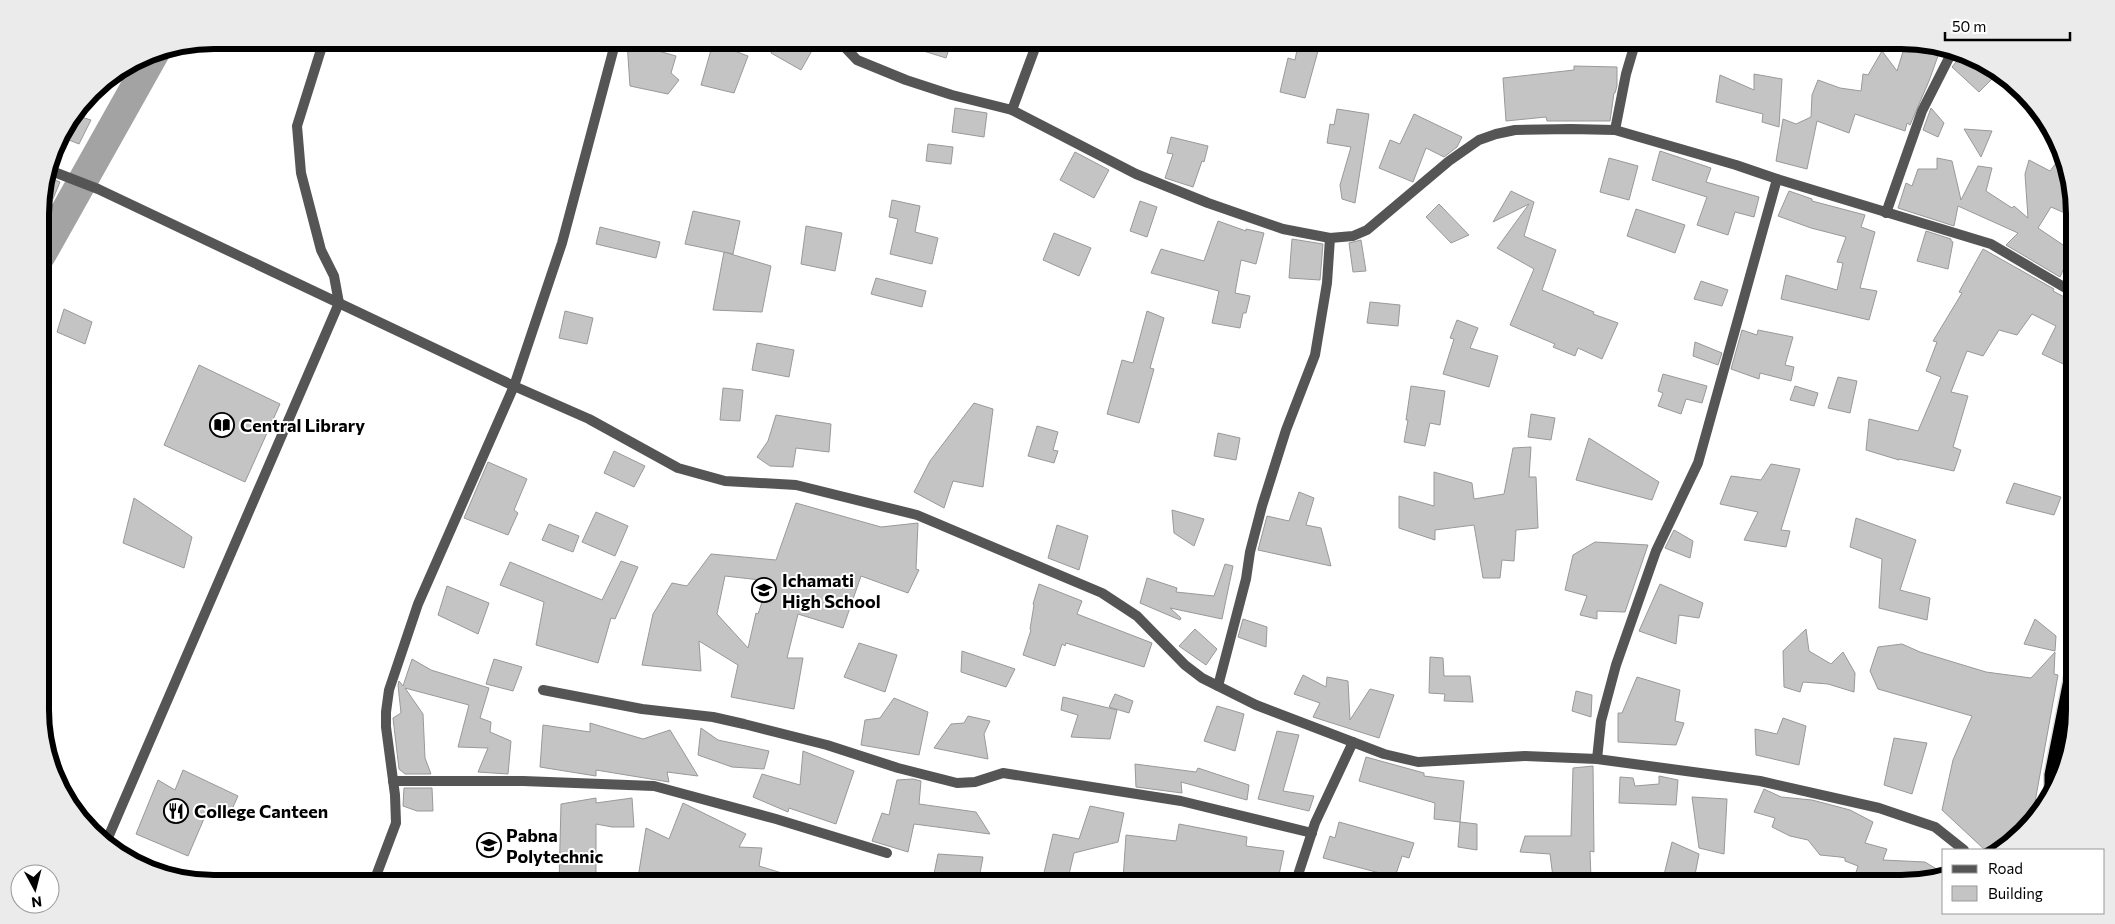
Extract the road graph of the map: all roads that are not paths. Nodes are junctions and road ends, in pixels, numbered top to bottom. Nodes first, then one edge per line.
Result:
1 (321, 49) edge
2 (614, 49) edge
3 (846, 49) edge
4 (1035, 49) edge
5 (1633, 49) edge
6 (1950, 57) edge
7 (1012, 110) junction
8 (1615, 130) junction
9 (54, 172) edge
10 (1777, 179) junction
11 (1886, 213) junction
12 (1330, 238) junction
13 (2066, 288) edge
14 (339, 303) junction
15 (514, 386) junction
16 (1218, 686) junction
17 (543, 690) dead end
18 (2066, 705) edge
19 (1353, 742) junction
20 (1597, 759) junction
21 (2052, 777) edge
22 (393, 781) junction
23 (1312, 833) junction
24 (108, 837) edge
25 (1963, 849) edge
26 (888, 853) dead end
27 (376, 875) edge
28 (1298, 875) edge

1 - 14 street
2 - 15 street
3 - 7 street
4 - 7 street
5 - 8 street
6 - 11 street
7 - 12 street
8 - 10 street
8 - 12 street
9 - 14 street
10 - 11 street
10 - 20 street
11 - 13 street
12 - 16 street
14 - 15 street
14 - 24 street
15 - 16 street
15 - 22 street
16 - 19 street
17 - 23 street
18 - 21 highway
19 - 20 street
19 - 23 street
20 - 25 street
22 - 26 street
22 - 27 street
23 - 28 street

